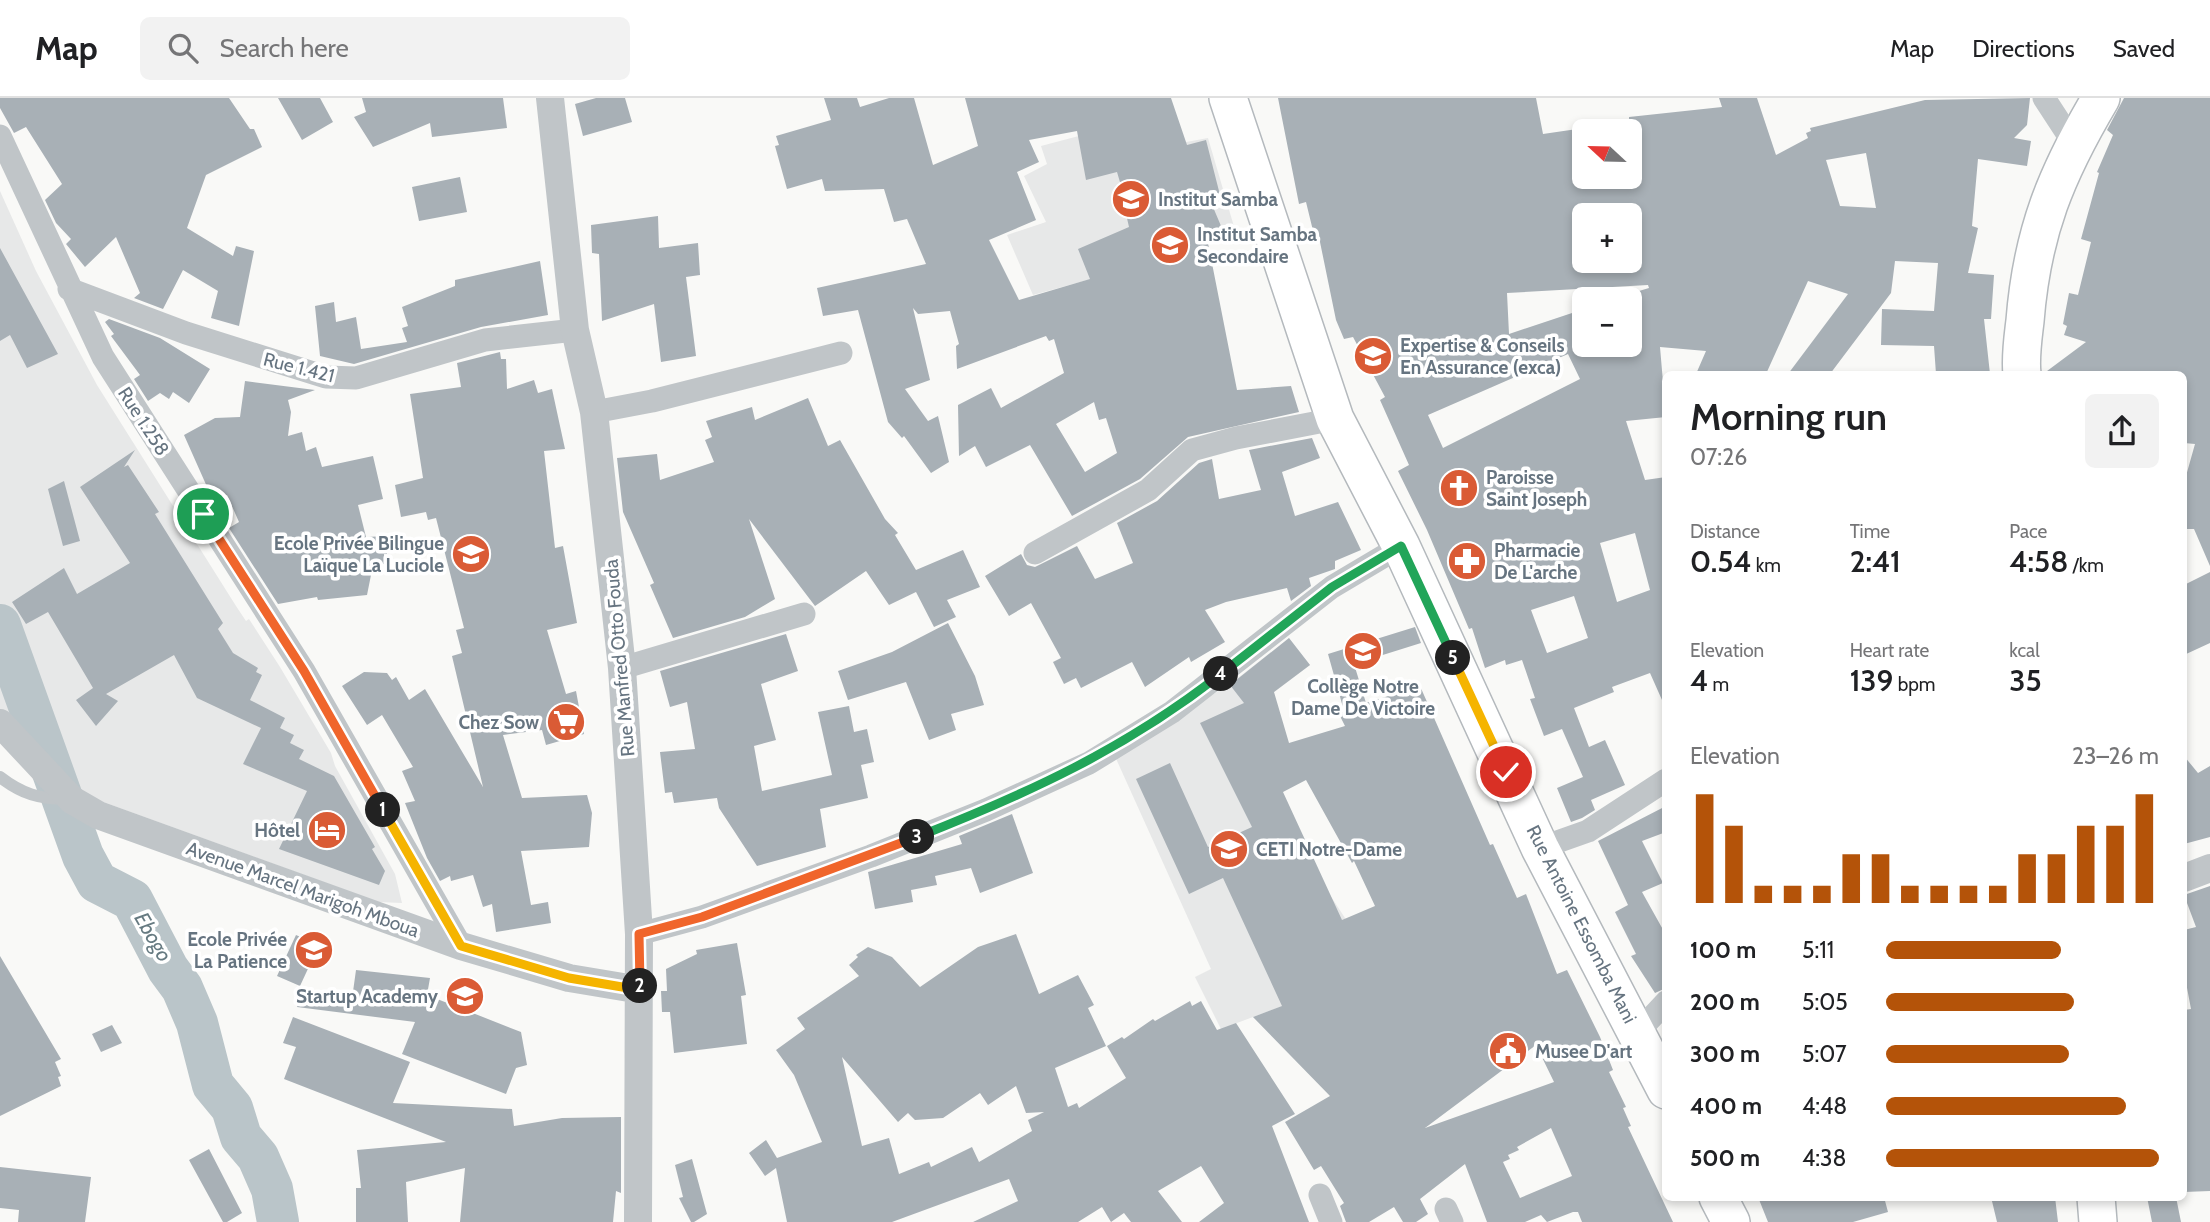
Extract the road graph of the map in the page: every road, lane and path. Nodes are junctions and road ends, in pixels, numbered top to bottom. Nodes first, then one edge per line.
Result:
1 (550, 98) edge
2 (1228, 98) edge
3 (2044, 98) edge
4 (2101, 98) edge
5 (0, 136) edge
6 (2074, 144) junction
7 (69, 289) junction
8 (575, 330) junction
9 (841, 353) dead end
10 (2022, 371) edge
11 (594, 412) junction
12 (1335, 419) junction
13 (1401, 546) junction
14 (1035, 553) dead end
15 (804, 614) dead end
16 (622, 668) junction
17 (0, 723) edge
18 (0, 777) edge
19 (1662, 783) edge
20 (72, 800) junction
21 (1540, 848) junction
22 (2210, 868) edge
23 (2187, 877) edge
24 (639, 934) junction
25 (461, 946) junction
26 (640, 990) junction
27 (1662, 1006) edge
28 (1638, 1031) junction
29 (1662, 1082) edge
30 (1320, 1195) dead end
31 (1720, 1201) edge
32 (2096, 1201) edge
33 (638, 1222) edge
34 (1331, 1222) edge
35 (1731, 1222) edge
36 (2098, 1222) edge

1 - 8 street, Rue Manfred Otto Fouda
2 - 12 main road, Rue Antoine Essomba Mani
3 - 6 street
4 - 6 main road
5 - 7 street, Rue 1.258
6 - 10 main road
7 - 8 street, Rue 1.421
7 - 25 street, Rue 1.258
8 - 11 street, Rue Manfred Otto Fouda
9 - 11 street
11 - 16 street, Rue Manfred Otto Fouda
12 - 13 main road, Rue Antoine Essomba Mani
12 - 14 street
13 - 21 main road, Rue Antoine Essomba Mani
13 - 24 street
15 - 16 street
16 - 24 street, Rue Manfred Otto Fouda
17 - 20 street, Avenue Marcel Marigoh Mboua
18 - 20 lane
19 - 21 street
20 - 25 street, Avenue Marcel Marigoh Mboua
21 - 28 main road, Rue Antoine Essomba Mani
22 - 23 street
24 - 26 street, Rue Manfred Otto Fouda
25 - 26 street, Avenue Marcel Marigoh Mboua
26 - 33 street, Rue Manfred Otto Fouda
27 - 28 street
28 - 29 main road, Rue Antoine Essomba Mani
30 - 34 street
31 - 35 main road
32 - 36 main road

